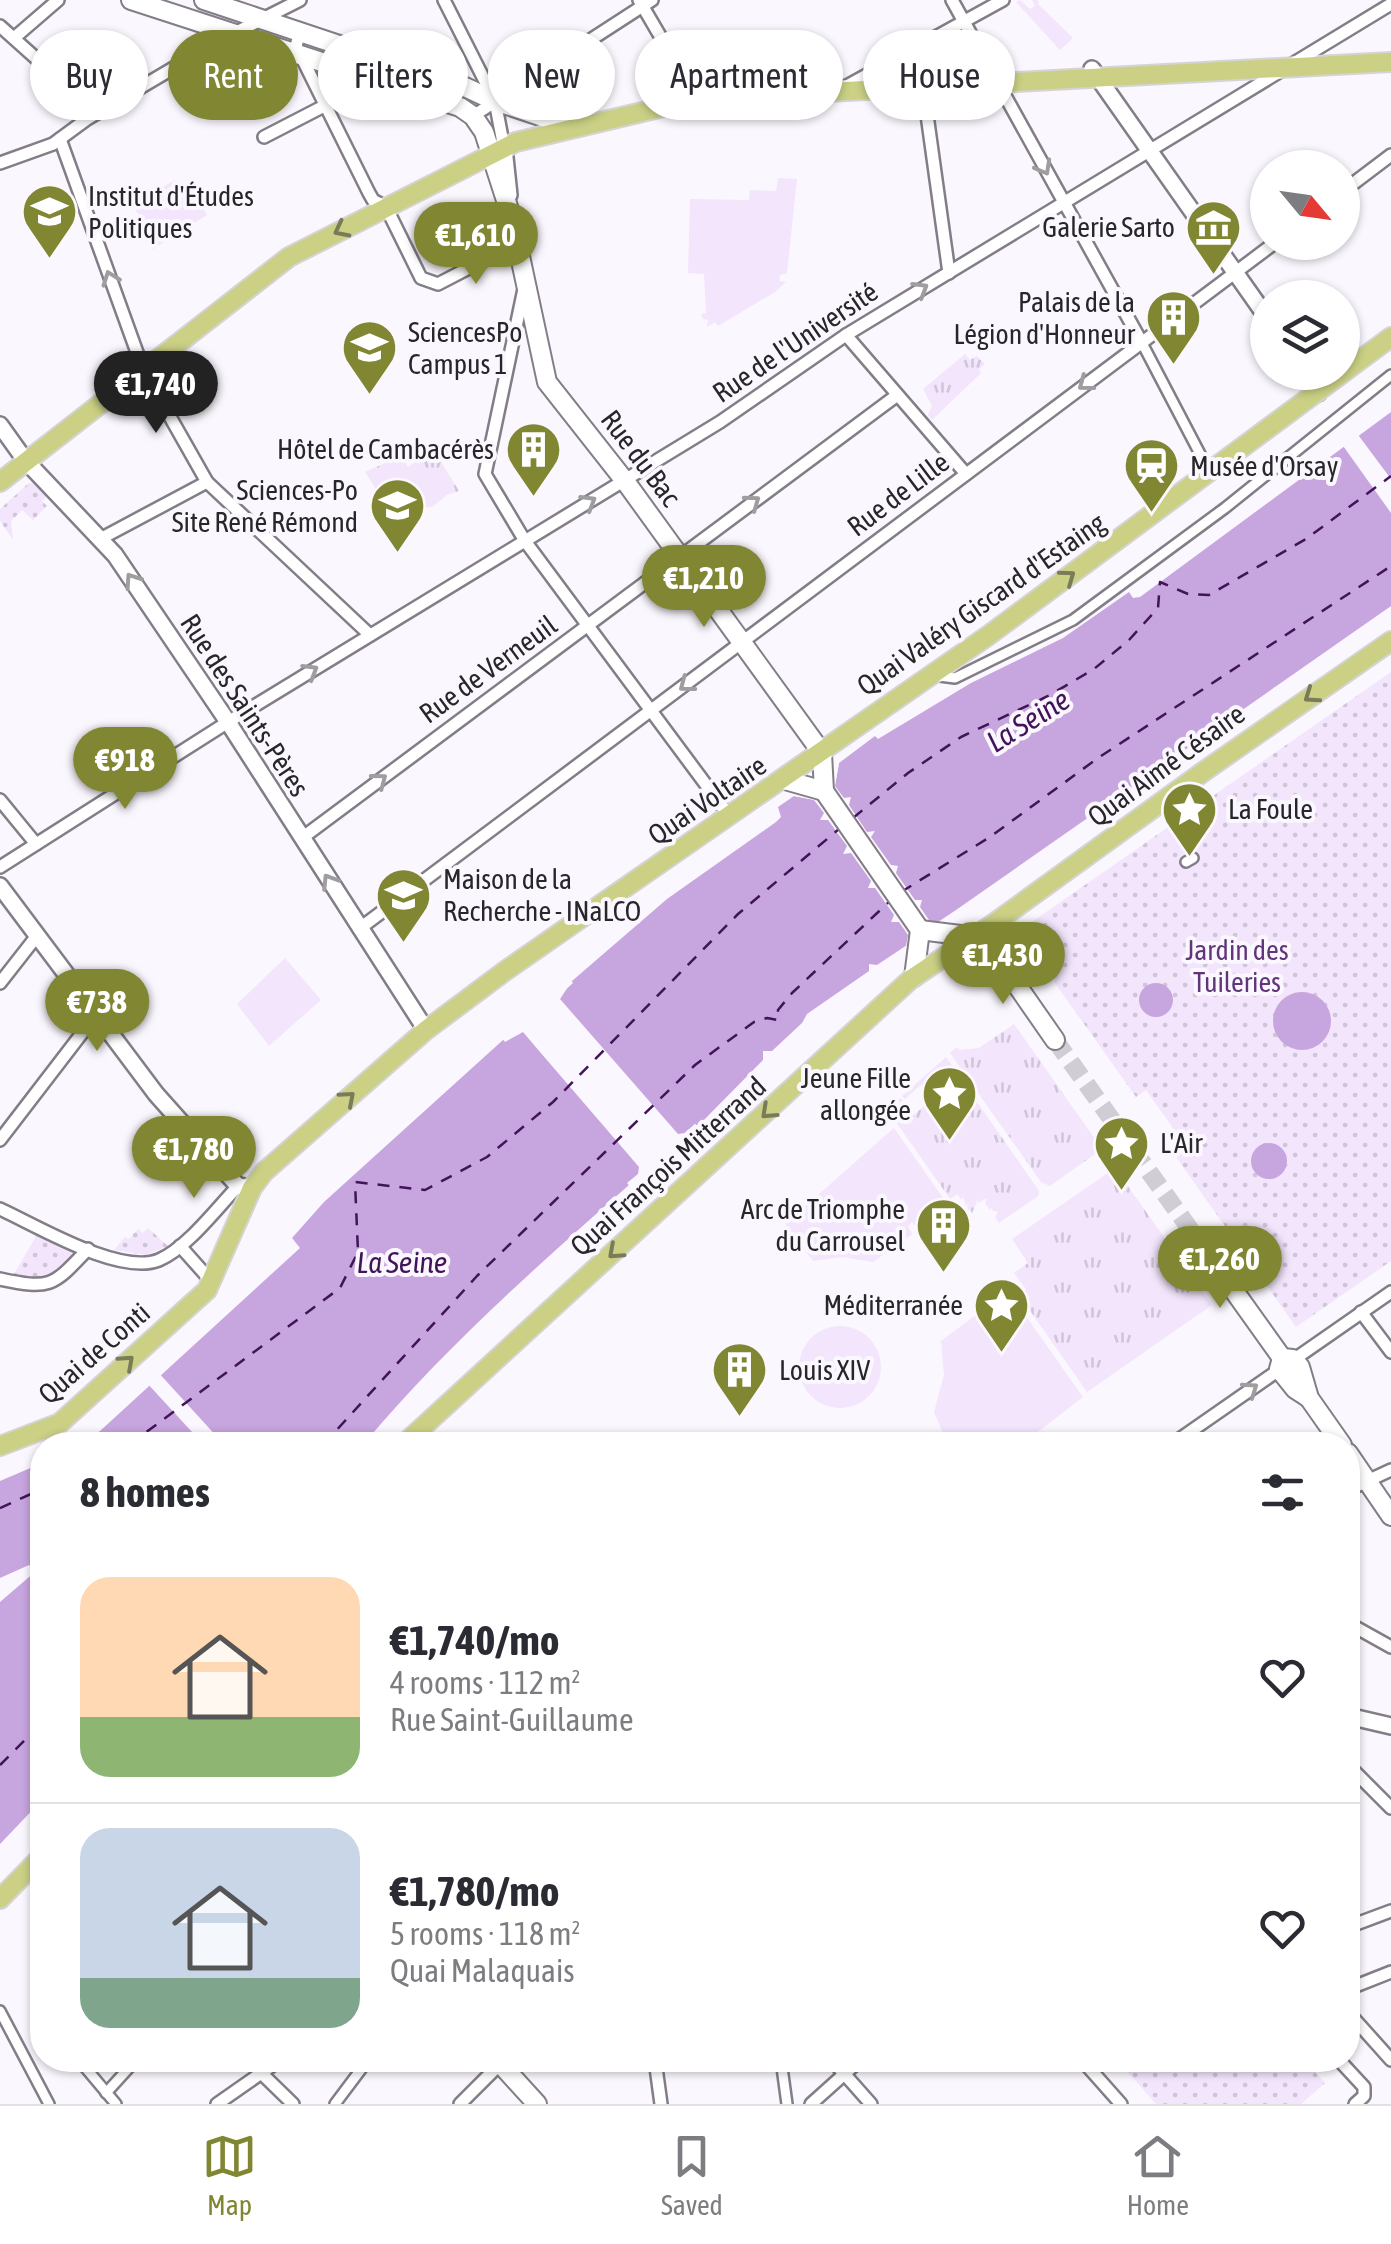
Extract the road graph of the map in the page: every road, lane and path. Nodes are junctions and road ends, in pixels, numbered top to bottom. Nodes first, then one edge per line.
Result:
1 (58, 0) edge
2 (131, 0) edge
3 (204, 0) edge
4 (300, 0) edge
5 (444, 0) edge
6 (952, 0) edge
7 (1003, 0) edge
8 (644, 2) edge
9 (228, 4) edge
10 (1391, 4) edge
11 (263, 19) junction
12 (964, 22) junction
13 (0, 26) edge
14 (224, 30) edge
15 (243, 30) edge
16 (601, 30) edge
17 (659, 30) edge
18 (968, 30) edge
19 (300, 32) junction
20 (14, 38) junction
21 (30, 52) edge
22 (298, 54) edge
23 (301, 55) junction
24 (1294, 62) junction
25 (1391, 62) edge
26 (1094, 74) junction
27 (1015, 81) edge
28 (488, 86) edge
29 (843, 88) edge
30 (318, 89) edge
31 (488, 97) edge
32 (488, 105) edge
33 (318, 109) edge
34 (635, 113) edge
35 (1015, 115) edge
36 (473, 116) junction
37 (87, 120) edge
38 (334, 120) edge
39 (496, 120) edge
40 (552, 120) edge
41 (928, 120) edge
42 (572, 127) junction
43 (264, 137) dead end
44 (60, 138) junction
45 (1148, 150) junction
46 (498, 152) junction
47 (1391, 155) edge
48 (0, 163) edge
49 (1360, 178) edge
50 (1063, 202) junction
51 (386, 207) junction
52 (516, 243) junction
53 (1254, 260) edge
54 (949, 273) junction
55 (1236, 274) junction
56 (525, 284) junction
57 (1250, 294) edge
58 (846, 334) junction
59 (1391, 336) edge
60 (1142, 343) junction
61 (143, 370) junction
62 (1391, 375) edge
63 (1316, 390) edge
64 (1318, 393) junction
65 (896, 396) junction
66 (0, 425) edge
67 (25, 460) junction
68 (1210, 472) junction
69 (966, 474) junction
70 (625, 480) junction
71 (0, 482) edge
72 (206, 482) junction
73 (102, 538) junction
74 (525, 540) junction
75 (680, 556) junction
76 (589, 626) junction
77 (370, 636) junction
78 (1391, 640) edge
79 (742, 642) junction
80 (929, 674) junction
81 (651, 710) junction
82 (228, 722) junction
83 (822, 754) junction
84 (785, 780) junction
85 (818, 784) junction
86 (0, 800) edge
87 (731, 818) junction
88 (302, 838) junction
89 (36, 844) junction
90 (0, 867) edge
91 (0, 886) edge
92 (359, 929) junction
93 (975, 936) junction
94 (36, 937) junction
95 (925, 937) junction
96 (914, 976) junction
97 (0, 983) edge
98 (96, 1015) junction
99 (426, 1030) junction
100 (1055, 1040) tunnel mouth
101 (0, 1140) edge
102 (245, 1187) junction
103 (222, 1202) junction
104 (0, 1209) edge
105 (241, 1214) junction
106 (180, 1246) junction
107 (1202, 1246) tunnel mouth
108 (88, 1249) junction
109 (0, 1279) edge
110 (212, 1282) junction
111 (1391, 1292) edge
112 (1361, 1312) junction
113 (1391, 1352) edge
114 (1285, 1362) junction
115 (37, 1432) edge
116 (418, 1432) edge
117 (1189, 1432) edge
118 (1333, 1432) edge
119 (30, 1434) edge
120 (0, 1446) edge
121 (1391, 1470) edge
122 (1360, 1471) edge
123 (1367, 1481) junction
124 (1360, 1484) edge
125 (1391, 1516) edge
126 (1360, 1630) edge
127 (1391, 1648) edge
128 (1360, 1719) edge
129 (1391, 1726) edge
130 (1360, 1776) edge
131 (1391, 1808) edge
132 (30, 1869) edge
133 (0, 1899) edge
134 (1391, 1911) edge
135 (1360, 1923) edge
136 (1391, 1972) edge
137 (1360, 1984) edge
138 (0, 2011) edge
139 (1360, 2025) edge
140 (1391, 2060) edge
141 (30, 2069) edge
142 (31, 2072) edge
143 (89, 2072) edge
144 (125, 2072) edge
145 (250, 2072) edge
146 (260, 2072) edge
147 (359, 2072) edge
148 (491, 2072) edge
149 (510, 2072) edge
150 (657, 2072) edge
151 (783, 2072) edge
152 (1093, 2072) edge
153 (1350, 2072) edge
154 (845, 2074) joint
155 (106, 2093) junction
156 (48, 2104) edge
157 (116, 2104) edge
158 (217, 2104) edge
159 (292, 2104) edge
160 (335, 2104) edge
161 (460, 2104) edge
162 (537, 2104) edge
163 (661, 2104) edge
164 (787, 2104) edge
165 (811, 2104) edge
166 (871, 2104) edge
167 (1122, 2104) edge
168 (1354, 2104) edge

1 - 20 street
2 - 14 main road
3 - 9 main road
4 - 11 street
5 - 28 street, Rue du Bac
6 - 12 street
7 - 12 street
8 - 16 street
8 - 17 street
9 - 11 main road
10 - 24 street, Rue de l'Université
11 - 15 street
11 - 19 main road
12 - 18 street
12 - 29 street
13 - 20 street
19 - 23 street
19 - 31 main road
20 - 21 street
22 - 23 main road
23 - 30 street
23 - 36 main road
24 - 25 main road
24 - 26 main road
24 - 45 street, Rue de l'Université
26 - 27 main road
26 - 45 street
32 - 36 street
33 - 43 street
34 - 42 main road
35 -> 50 street
36 - 46 main road
37 - 44 street
38 - 51 street
39 - 46 street, Rue du Bac
40 - 42 main road
41 - 54 street
42 - 46 main road
44 - 48 street
61 -> 44 street
45 - 50 street, Rue de l'Université
45 - 55 street
46 - 51 main road
46 - 52 main road, Rue du Bac
47 - 49 street
50 - 54 street, Rue de l'Université
50 - 60 street
51 - 52 street
51 -> 61 main road
52 - 56 main road, Rue du Bac
53 - 55 street, Rue de Lille
58 -> 54 street, Rue de l'Université
55 - 57 street
55 - 60 street, Rue de Lille
56 - 70 main road, Rue du Bac
56 - 74 street
58 - 65 street
58 - 70 street, Rue de l'Université
59 - 64 main road, Quai Valéry Giscard d'Estaing
60 - 68 street
60 -> 69 street, Rue de Lille
61 - 67 main road
61 - 72 street
62 - 80 street
63 - 64 street
64 - 68 main road, Quai Valéry Giscard d'Estaing
65 - 69 street
75 -> 65 street, Rue de Verneuil
66 - 67 street, Rue des Saints-Pères
67 - 71 main road
67 - 73 street, Rue des Saints-Pères
80 -> 68 main road, Quai Valéry Giscard d'Estaing
69 - 79 street, Rue de Lille
74 -> 70 street, Rue de l'Université
70 - 75 main road, Rue du Bac
72 - 73 street
72 - 77 street
82 -> 73 street, Rue des Saints-Pères
74 - 76 street
74 - 77 street, Rue de l'Université
75 - 76 street, Rue de Verneuil
75 - 79 main road, Rue du Bac
76 - 81 street
88 -> 76 street, Rue de Verneuil
82 -> 77 street, Rue de l'Université
78 -> 93 main road, Quai Aimé Césaire
79 -> 81 street, Rue de Lille
79 - 83 main road, Rue du Bac
80 - 83 main road, Quai Valéry Giscard d'Estaing
81 - 87 street
81 - 92 street, Rue de Lille
82 - 88 street, Rue des Saints-Pères
82 - 89 street, Rue de l'Université
83 - 84 main road, Quai Voltaire
83 - 85 main road
84 - 85 main road
84 - 87 main road, Quai Voltaire
85 - 95 main road
86 - 89 street
87 - 99 main road, Quai Voltaire
92 -> 88 street, Rue des Saints-Pères
89 - 90 street, Rue de l'Université
91 - 94 street
92 - 99 street, Rue des Saints-Pères
93 - 95 main road
93 - 96 main road, Quai François Mitterrand
93 - 100 main road
94 - 97 street
94 - 98 street
95 - 96 main road
96 -> 116 main road, Quai François Mitterrand
98 - 101 street
98 - 102 street
102 -> 99 main road, Quai Voltaire
102 - 103 street
102 - 105 main road
103 - 105 street
103 - 106 street
104 - 108 street
105 - 110 main road
106 - 108 street
106 - 110 street
107 - 114 main road
108 - 109 street
115 -> 110 main road, Quai de Conti
111 - 112 street
112 - 113 street
112 - 114 street
117 -> 114 street
114 - 118 main road
120 -> 119 main road, Quai de Conti
121 - 123 street
122 - 123 main road
123 - 124 street
123 - 125 main road
126 - 127 street
128 - 129 street
130 - 131 street
132 - 133 main road
134 - 135 street
136 - 137 street
138 - 141 street
139 - 140 street
142 - 156 street
143 - 155 street
144 - 155 street
145 - 158 street
146 - 159 street
147 - 160 street
148 - 161 street
149 - 162 main road
150 - 163 street
151 - 164 street
152 - 167 street
153 - 168 street
154 - 165 street
154 - 166 street
155 - 157 street

